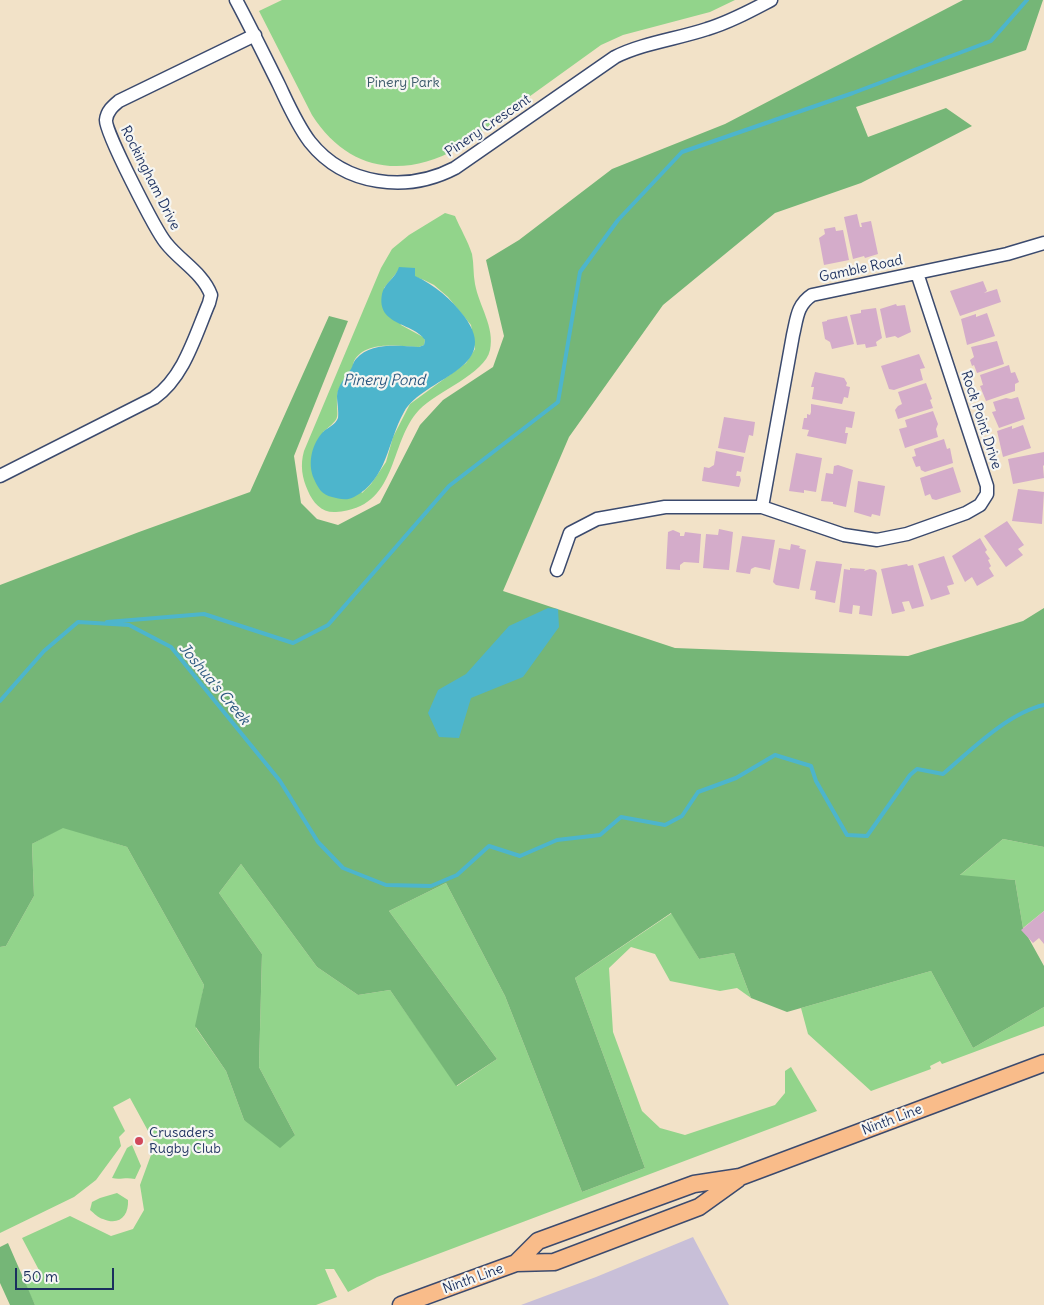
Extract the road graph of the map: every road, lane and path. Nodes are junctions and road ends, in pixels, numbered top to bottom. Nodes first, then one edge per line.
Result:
1 (236, 0) edge
2 (771, 0) edge
3 (255, 35) junction
4 (1044, 243) edge
5 (917, 273) junction
6 (0, 476) edge
7 (762, 507) junction
8 (557, 570) dead end
9 (1044, 1063) edge
10 (740, 1178) junction
11 (516, 1263) junction
12 (401, 1305) edge

1 - 3 street, Pinery Crescent
2 - 3 street, Pinery Crescent
3 - 6 street, Rockingham Drive
4 - 5 street, Gamble Road
5 - 7 street, Gamble Road
5 - 7 street, Rock Point Drive
7 - 8 street, Rock Point Drive
9 - 10 main road, Ninth Line
10 - 11 main road, Ninth Line
10 - 11 main road, Ninth Line
11 - 12 main road, Ninth Line

